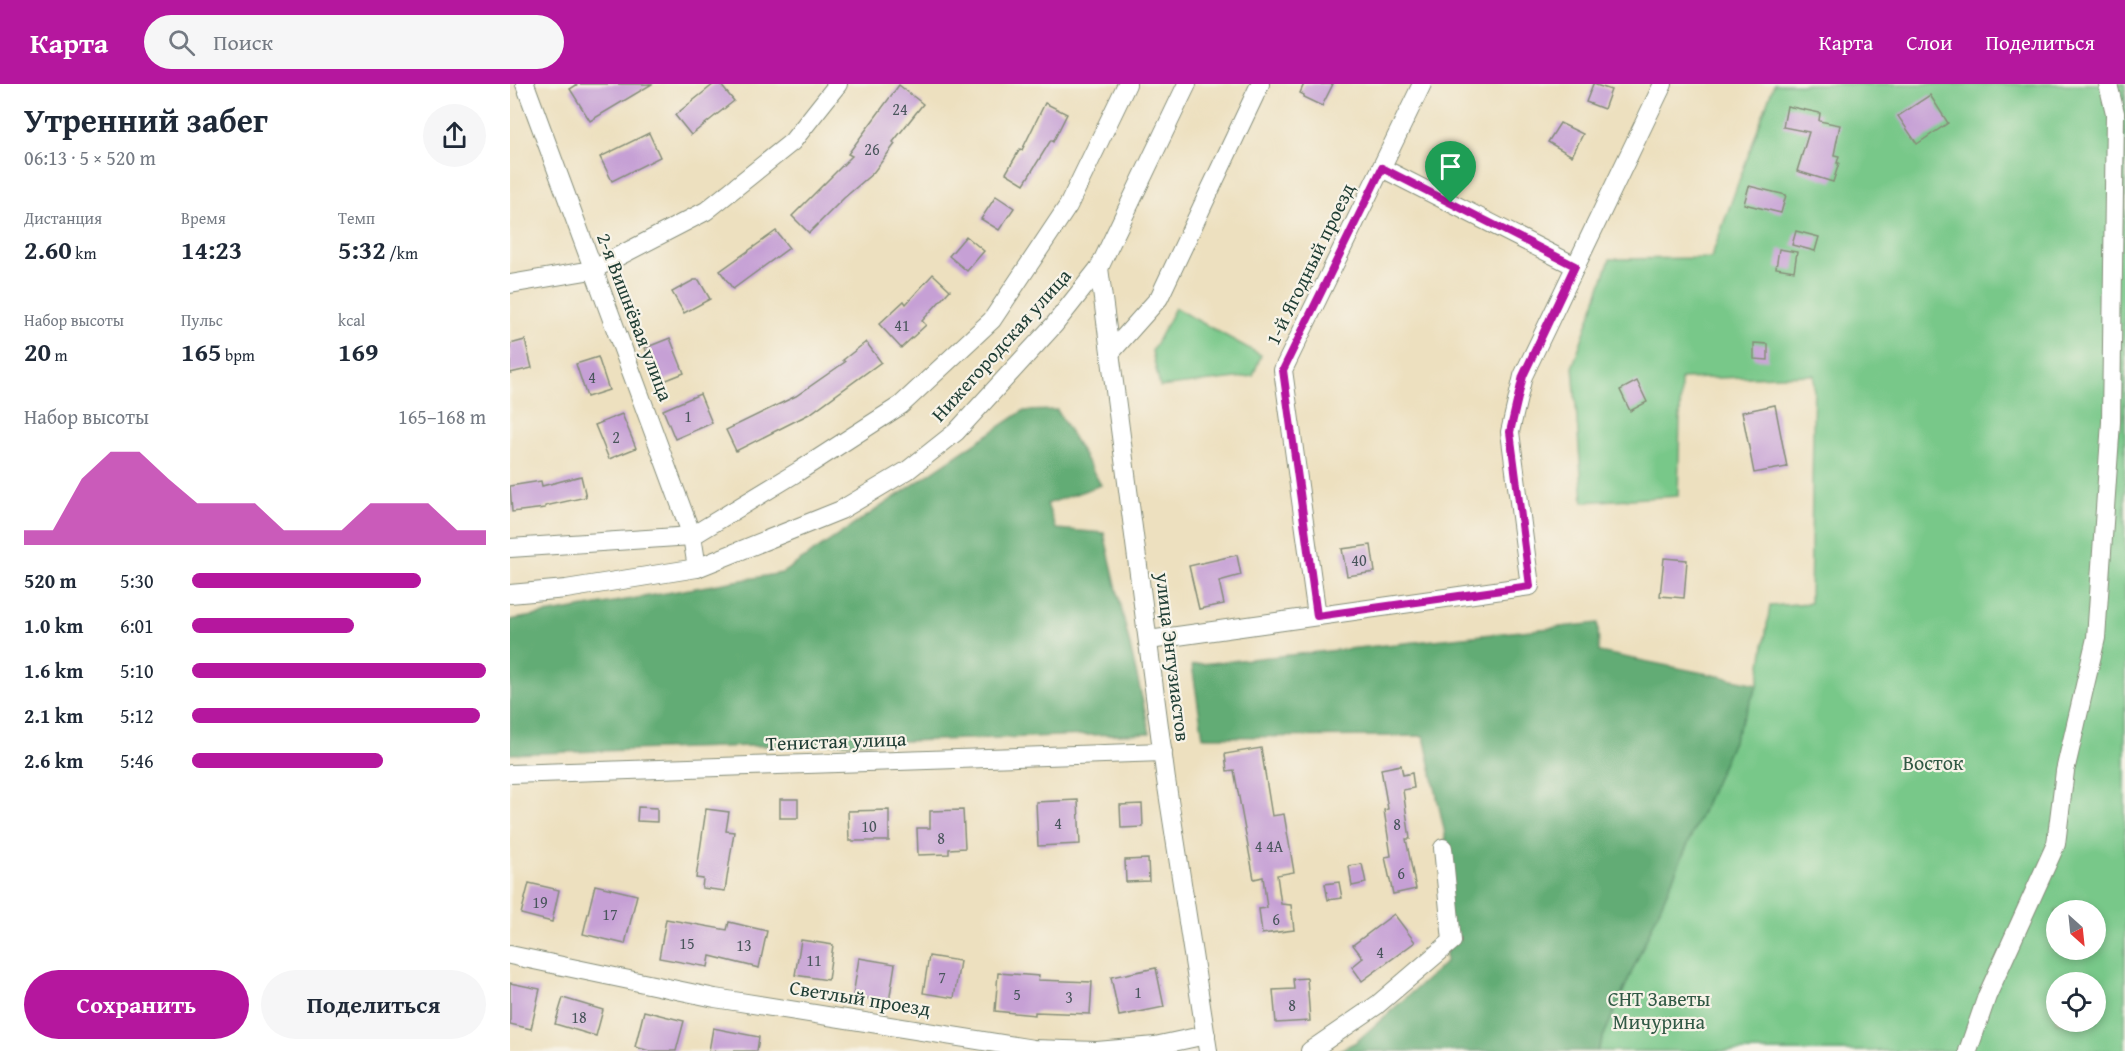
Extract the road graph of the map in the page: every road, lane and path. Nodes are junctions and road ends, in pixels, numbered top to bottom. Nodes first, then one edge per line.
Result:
1 (525, 84) edge
2 (838, 84) edge
3 (1127, 84) edge
4 (1187, 84) edge
5 (1260, 84) edge
6 (1422, 84) edge
7 (1662, 84) edge
8 (2108, 84) edge
9 (1382, 168) junction
10 (1575, 266) junction
11 (1099, 268) junction
12 (592, 270) junction
13 (510, 284) edge
14 (1111, 352) junction
15 (692, 536) junction
16 (510, 548) edge
17 (697, 568) junction
18 (510, 594) edge
19 (1317, 616) junction
20 (1149, 640) junction
21 (1163, 752) junction
22 (510, 774) edge
23 (1443, 848) dead end
24 (510, 955) edge
25 (1207, 1043) edge
26 (1310, 1051) edge
27 (1968, 1051) edge

1 - 12 street, 2-я Вишнёвая улица
2 - 12 street
3 - 15 street
4 - 11 street, Нижегородская улица
5 - 14 street
6 - 9 street, 1-й Ягодный проезд
7 - 10 street
8 - 27 street
9 - 10 street
9 - 19 street, 1-й Ягодный проезд
10 - 19 street
11 - 14 street, улица Энтузиастов
11 - 17 street, Нижегородская улица
12 - 13 street
12 - 15 street, 2-я Вишнёвая улица
14 - 20 street, улица Энтузиастов
15 - 16 street
15 - 17 street, 2-я Вишнёвая улица
17 - 18 street, Нижегородская улица
19 - 20 street
20 - 21 street, улица Энтузиастов
21 - 22 street, Тенистая улица
21 - 25 street, улица Энтузиастов
23 - 26 street
24 - 25 street, Светлый проезд

